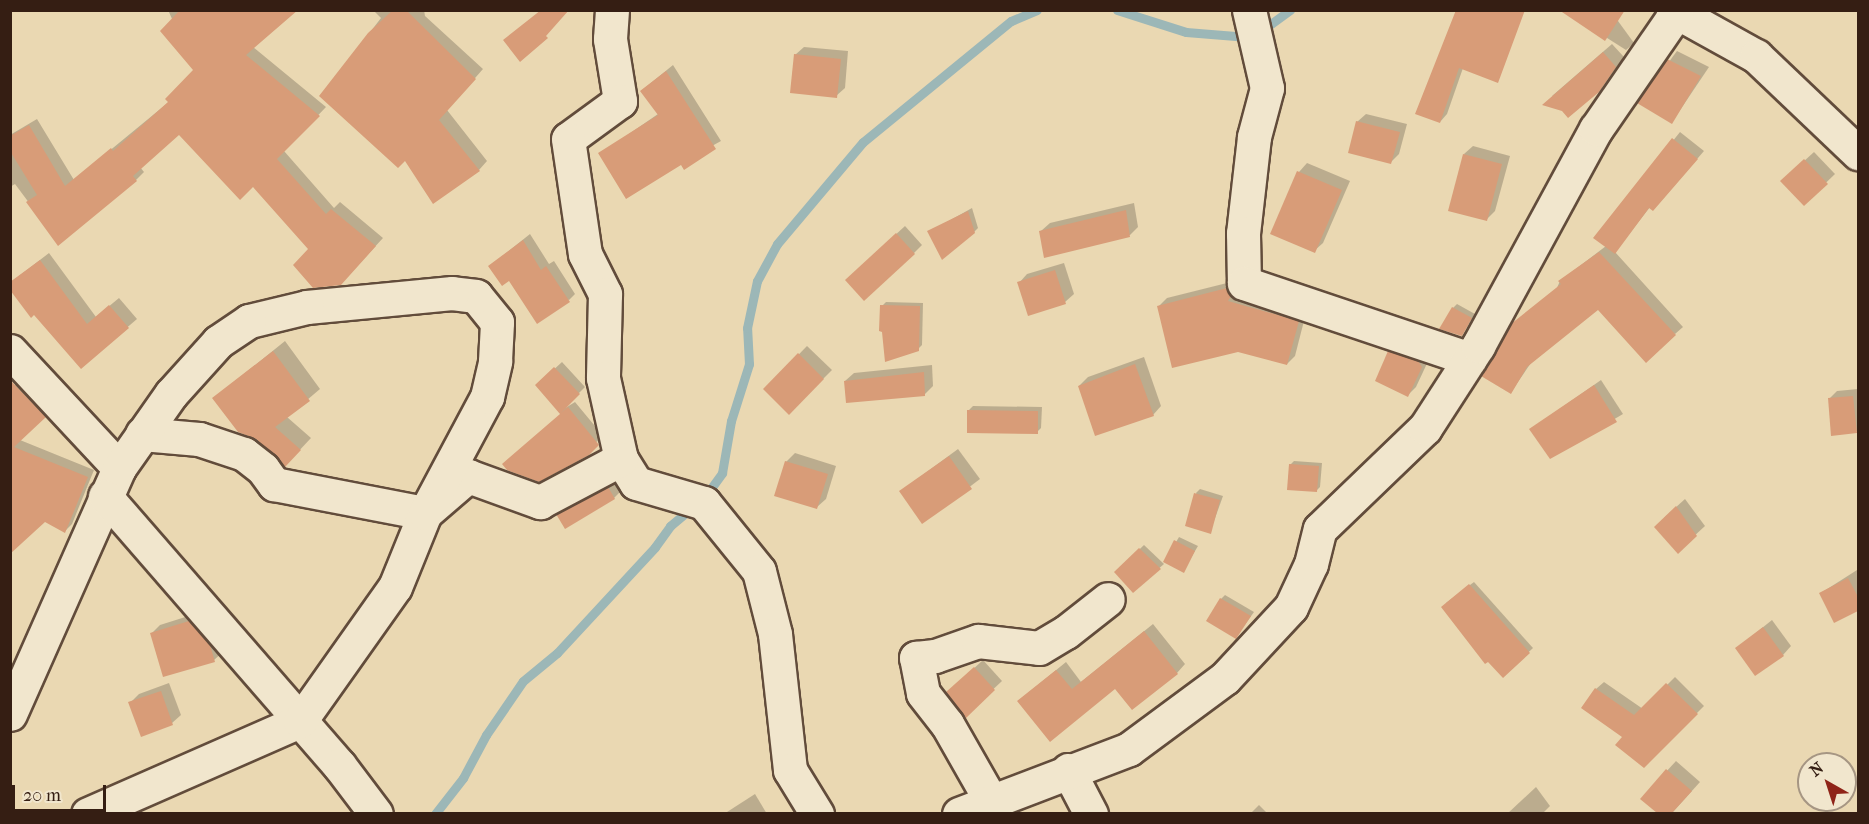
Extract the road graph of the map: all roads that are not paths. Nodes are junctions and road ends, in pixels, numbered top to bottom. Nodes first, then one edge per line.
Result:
1 (612, 10) edge
2 (1249, 10) edge
3 (1675, 12) edge
4 (1858, 153) edge
5 (10, 351) edge
6 (1470, 359) junction
7 (142, 434) junction
8 (621, 459) junction
9 (112, 482) junction
10 (424, 513) junction
11 (1108, 599) dead end
12 (10, 714) edge
13 (300, 721) junction
14 (1068, 770) junction
15 (991, 801) junction
16 (88, 813) edge
17 (376, 813) edge
18 (817, 813) edge
19 (959, 813) edge
20 (1091, 813) edge

1 - 8 street
2 - 6 street
3 - 4 street
3 - 6 street
5 - 9 street
6 - 14 street
7 - 9 street
7 - 10 street
7 - 10 street
8 - 10 street
8 - 18 street
9 - 12 street
9 - 13 street
10 - 13 street
11 - 15 street
13 - 16 street
13 - 17 street
14 - 15 street
14 - 20 street
15 - 19 street

